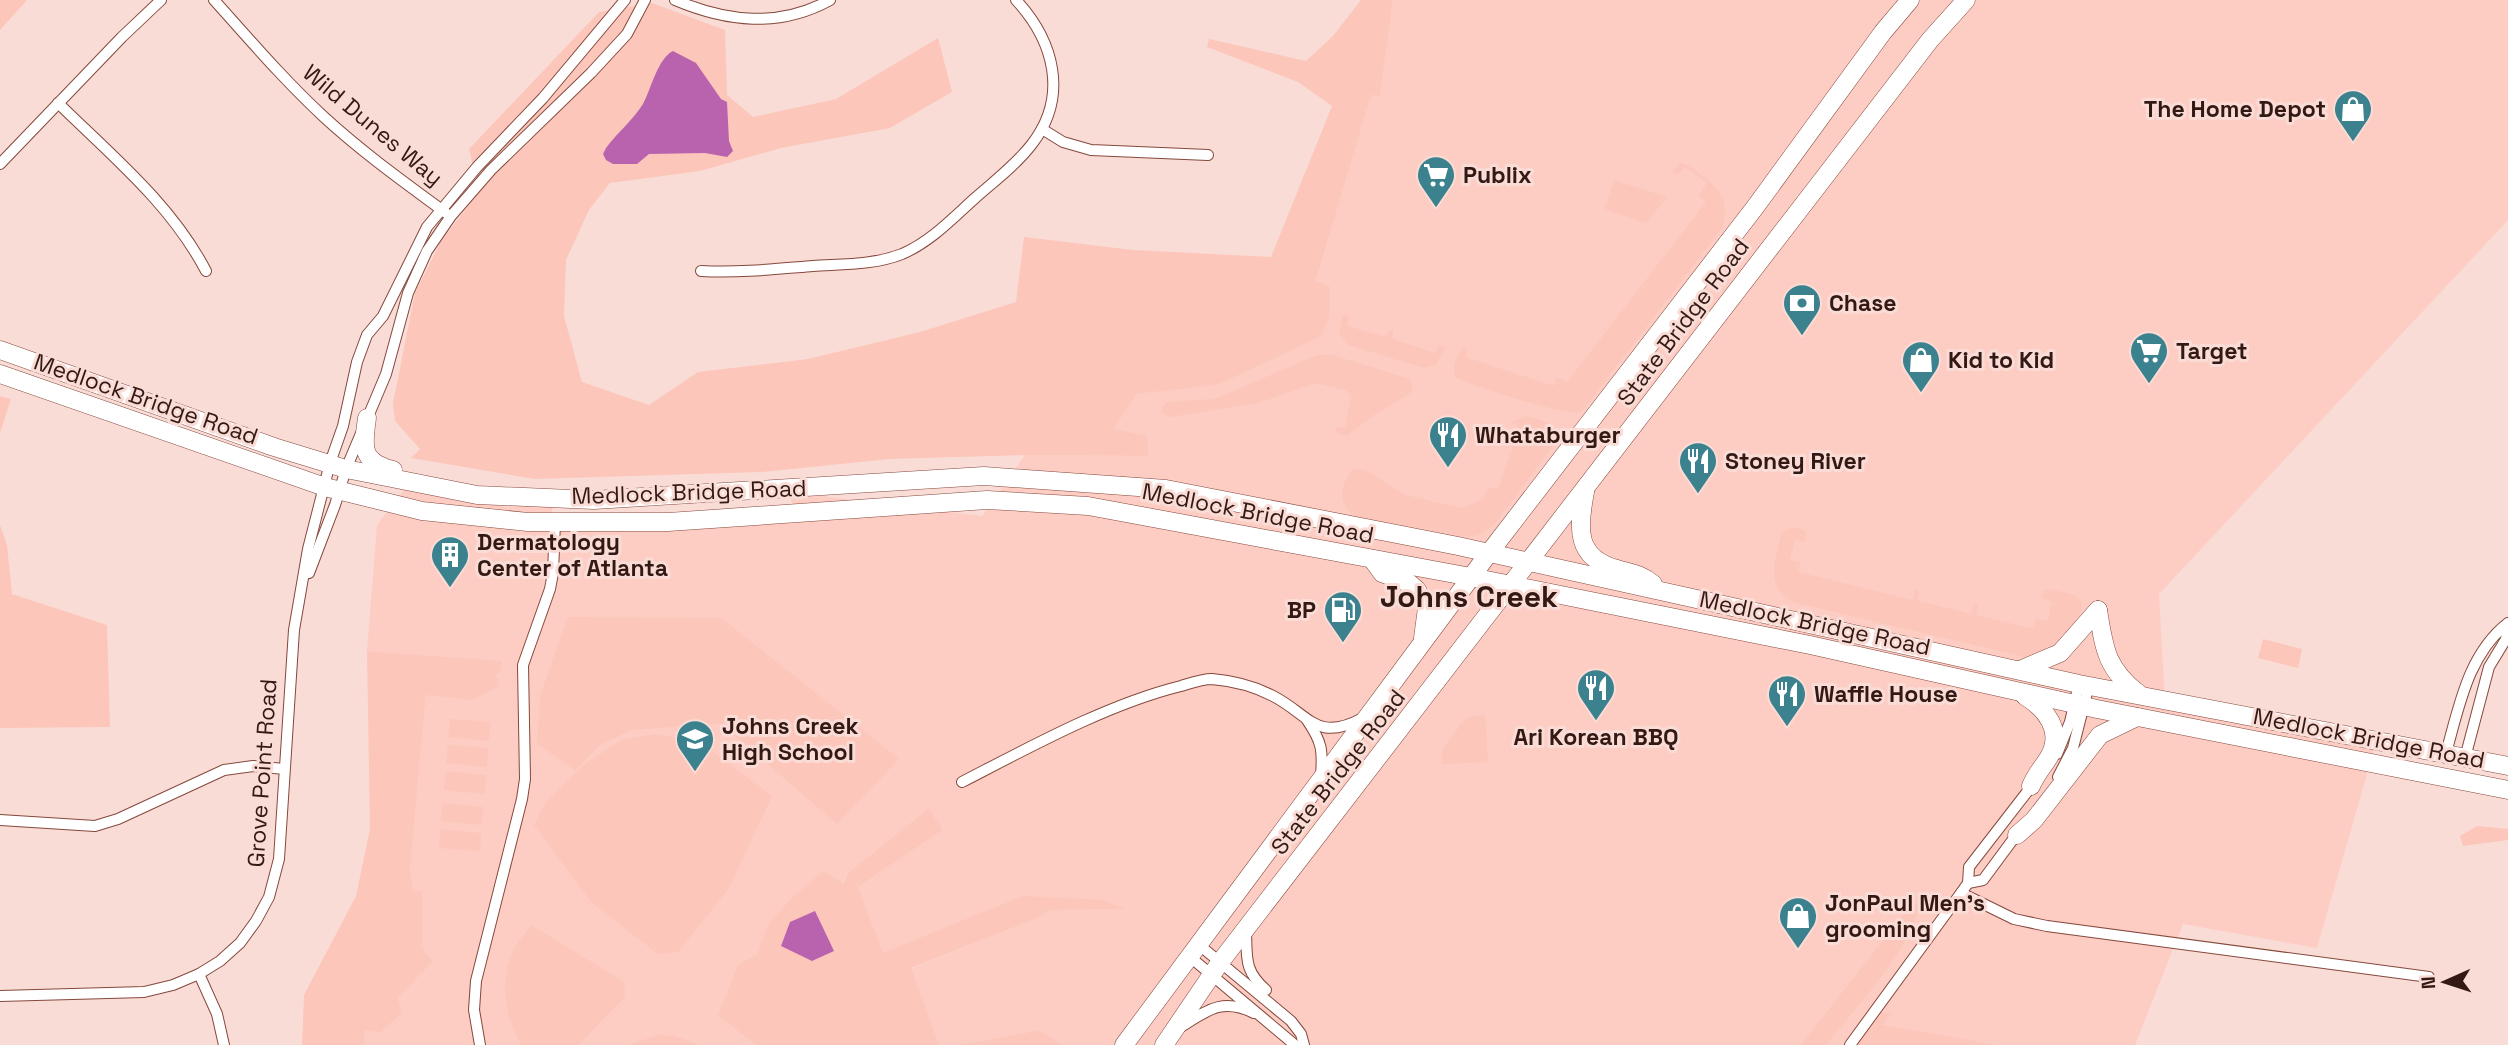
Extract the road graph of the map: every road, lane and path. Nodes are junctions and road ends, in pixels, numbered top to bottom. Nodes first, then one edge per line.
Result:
1 (161, 0) edge
2 (214, 0) edge
3 (625, 0) edge
4 (645, 0) edge
5 (675, 0) edge
6 (831, 0) edge
7 (1016, 0) edge
8 (1910, 0) edge
9 (1966, 0) edge
10 (58, 103) junction
11 (1042, 128) junction
12 (1208, 155) dead end
13 (0, 164) edge
14 (447, 213) junction
15 (206, 271) dead end
16 (701, 271) dead end
17 (0, 351) edge
18 (0, 374) edge
19 (367, 418) junction
20 (338, 466) junction
21 (332, 488) junction
22 (1585, 489) junction
23 (547, 499) junction
24 (555, 522) junction
25 (1489, 553) junction
26 (1372, 559) junction
27 (1529, 563) junction
28 (1471, 577) junction
29 (1511, 586) junction
30 (1663, 593) junction
31 (2508, 625) edge
32 (1422, 643) junction
33 (2018, 670) junction
34 (2084, 685) junction
35 (2019, 692) junction
36 (2141, 696) junction
37 (2079, 705) junction
38 (1368, 715) junction
39 (2137, 717) junction
40 (1307, 720) junction
41 (2446, 753) junction
42 (2465, 758) junction
43 (2508, 766) edge
44 (284, 769) junction
45 (1321, 780) junction
46 (962, 782) dead end
47 (2031, 786) junction
48 (2508, 790) edge
49 (0, 820) edge
50 (2017, 835) junction
51 (1965, 888) junction
52 (1246, 931) junction
53 (1194, 950) junction
54 (1216, 967) junction
55 (199, 974) junction
56 (2429, 977) dead end
57 (0, 996) edge
58 (1276, 1007) junction
59 (1266, 1019) junction
60 (1169, 1038) edge
61 (224, 1045) edge
62 (480, 1045) edge
63 (1124, 1045) edge
64 (1295, 1045) edge
65 (1304, 1045) edge
66 (1850, 1045) edge

1 - 10 street
2 - 14 street, Wild Dunes Way
3 - 14 street
4 - 14 street
5 - 6 street
7 - 11 street
8 - 25 highway, State Bridge Road
9 - 22 highway, State Bridge Road
10 - 13 street
10 - 15 street
11 - 12 street
11 - 16 street
14 - 19 street
14 - 20 street
17 - 20 highway, Medlock Bridge Road
18 - 21 highway, Medlock Bridge Road
19 - 20 street
19 - 23 highway, Medlock Bridge Road
20 - 21 street, Grove Point Road
20 - 21 street, Grove Point Road
20 - 23 highway, Medlock Bridge Road
21 - 24 highway, Medlock Bridge Road
21 - 44 street, Grove Point Road
22 - 27 highway, State Bridge Road
22 - 30 highway
23 - 25 highway, Medlock Bridge Road
24 - 26 highway, Medlock Bridge Road
24 - 62 street
25 - 27 highway, Medlock Bridge Road
25 - 28 highway, State Bridge Road
26 - 28 highway, Medlock Bridge Road
26 - 32 highway
27 - 29 highway, State Bridge Road
27 - 30 highway, Medlock Bridge Road
28 - 29 highway, Medlock Bridge Road
28 - 32 highway, State Bridge Road
29 - 35 highway, Medlock Bridge Road
29 - 52 highway, State Bridge Road
30 - 33 highway, Medlock Bridge Road
31 - 41 street
31 - 42 street
32 - 38 highway, State Bridge Road
33 - 34 highway, Medlock Bridge Road
33 - 36 highway
34 - 36 highway, Medlock Bridge Road
34 - 37 street
35 - 37 highway, Medlock Bridge Road
35 - 47 highway
36 - 41 highway, Medlock Bridge Road
37 - 39 highway, Medlock Bridge Road
37 - 47 street
37 - 50 street
38 - 40 street
38 - 45 highway, State Bridge Road
39 - 48 highway, Medlock Bridge Road
39 - 50 highway
40 - 45 street
40 - 46 street
41 - 42 highway, Medlock Bridge Road
42 - 43 highway, Medlock Bridge Road
44 - 49 street
44 - 55 street, Grove Point Road
45 - 53 highway, State Bridge Road
47 - 51 street
50 - 51 street
51 - 56 street
51 - 66 street
52 - 54 highway, State Bridge Road
52 - 58 street
53 - 54 street
53 - 63 highway, State Bridge Road
54 - 58 street
54 - 59 street
54 - 60 highway, State Bridge Road
55 - 57 street, Grove Point Road
55 - 61 street
58 - 65 street
59 - 60 street
59 - 64 street

